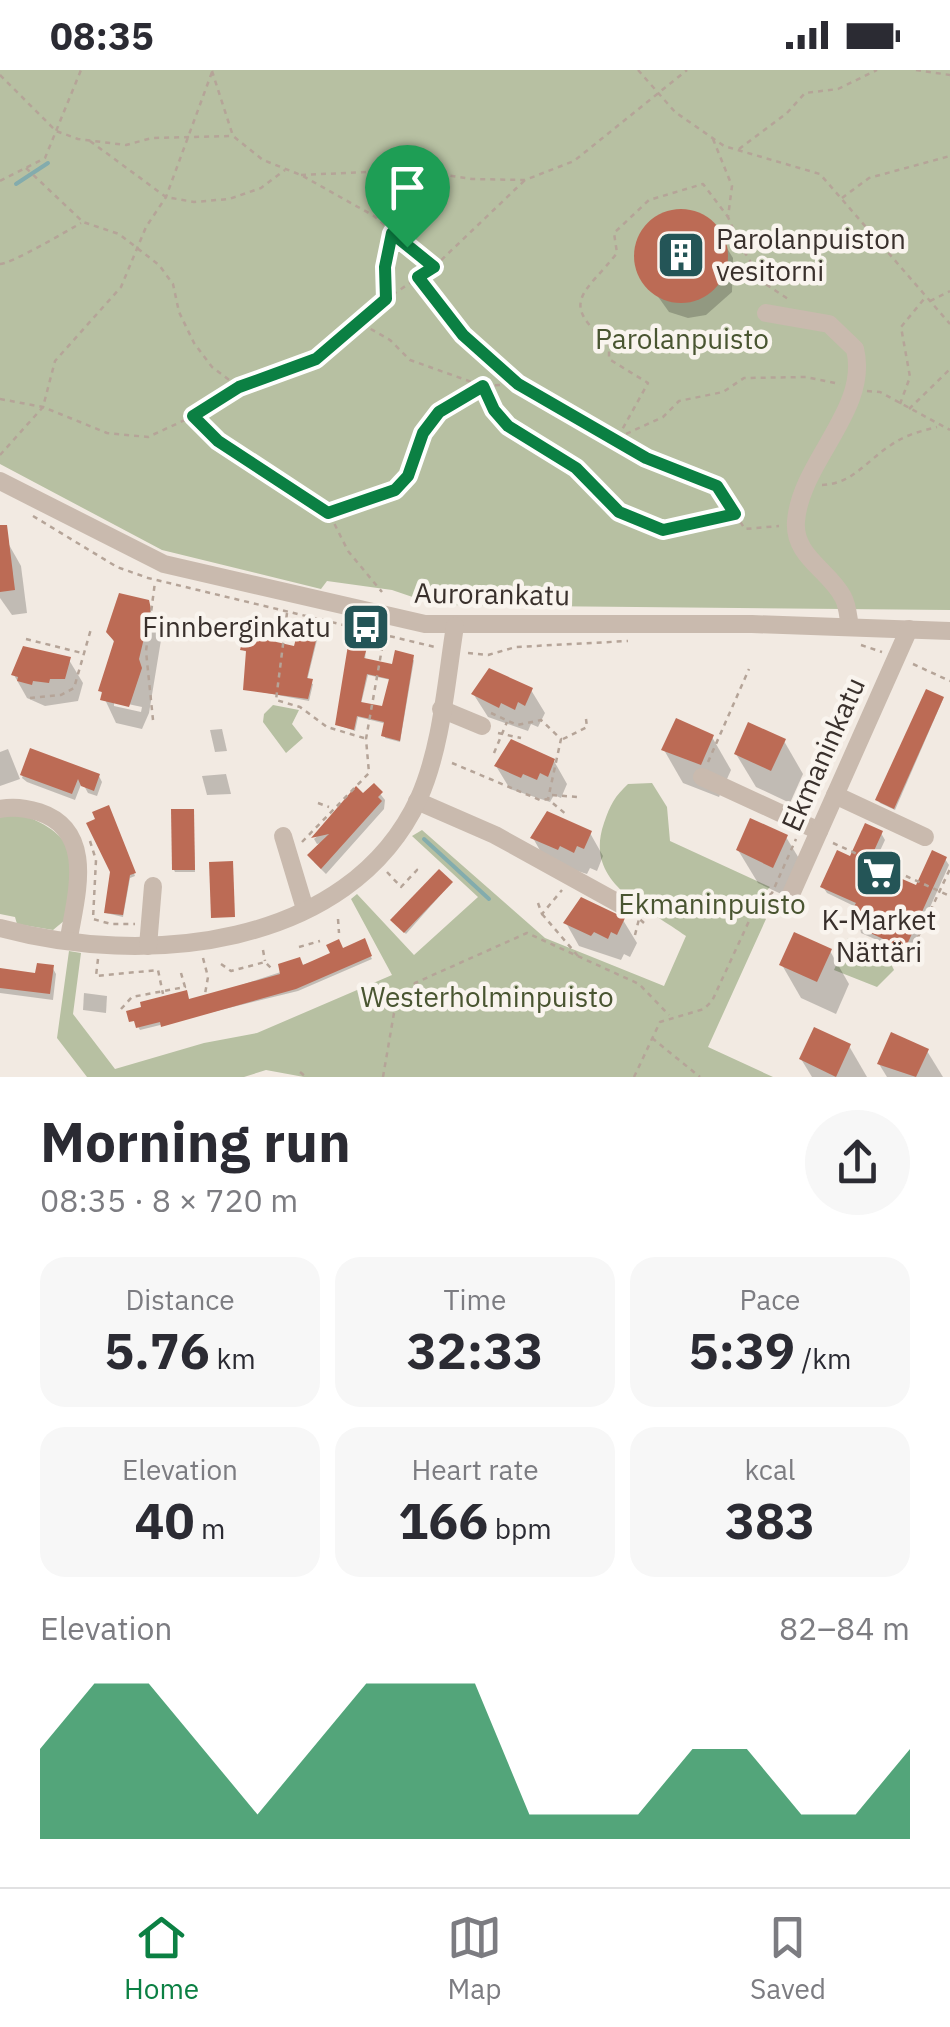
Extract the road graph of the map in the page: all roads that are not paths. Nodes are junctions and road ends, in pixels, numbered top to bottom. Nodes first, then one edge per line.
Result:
1 (766, 313) dead end
2 (0, 481) edge
3 (455, 626) junction
4 (850, 627) junction
5 (909, 630) junction
6 (950, 631) edge
7 (441, 710) junction
8 (486, 719) road end
9 (702, 777) road end
10 (835, 795) junction
11 (417, 801) junction
12 (0, 809) edge
13 (813, 830) junction
14 (924, 838) dead end
15 (285, 843) road end
16 (153, 886) dead end
17 (780, 897) road end
18 (620, 904) dead end
19 (305, 910) junction
20 (0, 928) edge
21 (69, 938) junction
22 (148, 946) junction

1 - 4 street
2 - 3 street, Aurorankatu
3 - 4 street, Aurorankatu
3 - 7 street
4 - 5 street, Aurorankatu
5 - 6 street, Aurorankatu
5 - 10 street, Ekmaninkatu
7 - 8 street
7 - 11 street
9 - 13 street
10 - 13 street, Ekmaninkatu
10 - 14 street
11 - 18 street
11 - 19 street
12 - 21 street
13 - 17 street, Ekmaninkatu
15 - 19 street
16 - 22 street
19 - 22 street
20 - 21 street
21 - 22 street

